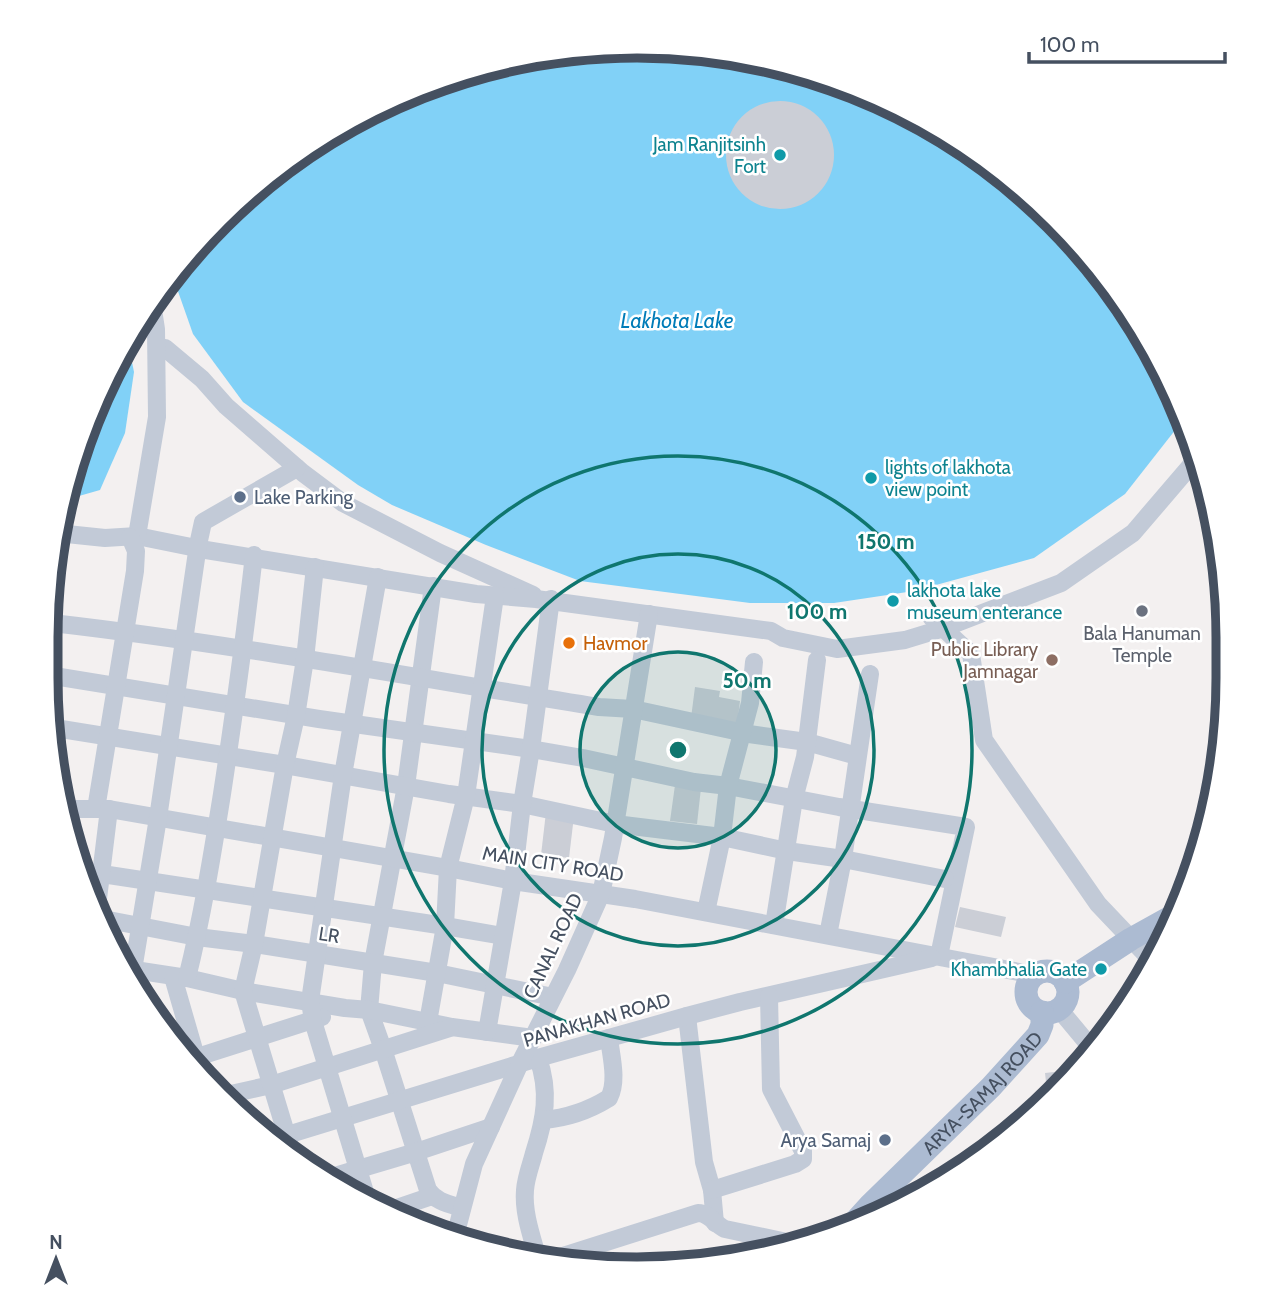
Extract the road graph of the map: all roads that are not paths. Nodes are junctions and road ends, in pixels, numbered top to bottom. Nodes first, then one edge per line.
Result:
1 (154, 317) edge
2 (165, 348) dead end
3 (1191, 466) edge
4 (297, 468) junction
5 (67, 535) edge
6 (133, 536) junction
7 (198, 547) junction
8 (254, 556) junction
9 (315, 568) junction
10 (378, 578) junction
11 (433, 586) junction
12 (495, 596) junction
13 (551, 600) junction
14 (649, 614) junction
15 (937, 622) junction
16 (58, 624) edge
17 (791, 628) dead end
18 (127, 631) junction
19 (184, 640) junction
20 (243, 649) junction
21 (305, 659) junction
22 (817, 660) dead end
23 (754, 662) dead end
24 (361, 668) junction
25 (870, 674) dead end
26 (422, 677) junction
27 (58, 678) edge
28 (116, 686) junction
29 (482, 688) junction
30 (175, 695) junction
31 (538, 697) junction
32 (236, 705) junction
33 (633, 709) junction
34 (296, 716) junction
35 (352, 723) junction
36 (60, 729) edge
37 (414, 732) junction
38 (741, 732) junction
39 (108, 737) junction
40 (473, 741) junction
41 (807, 743) junction
42 (168, 746) junction
43 (531, 749) junction
44 (228, 755) junction
45 (858, 756) junction
46 (285, 765) junction
47 (624, 768) junction
48 (343, 775) junction
49 (406, 786) junction
50 (728, 786) junction
51 (466, 796) junction
52 (794, 799) junction
53 (522, 804) junction
54 (850, 808) junction
55 (73, 809) edge
56 (103, 809) junction
57 (158, 818) junction
58 (615, 824) junction
59 (216, 828) junction
60 (722, 837) junction
61 (273, 838) junction
62 (333, 848) junction
63 (787, 851) junction
64 (393, 859) junction
65 (843, 859) junction
66 (448, 868) junction
67 (102, 874) junction
68 (945, 879) dead end
69 (147, 880) junction
70 (513, 881) junction
71 (205, 890) junction
72 (100, 894) edge
73 (601, 894) junction
74 (262, 899) junction
75 (323, 908) junction
76 (706, 912) junction
77 (382, 917) junction
78 (111, 919) edge
79 (1163, 921) edge
80 (774, 925) junction
81 (446, 926) junction
82 (140, 927) junction
83 (828, 935) junction
84 (503, 936) junction
85 (197, 937) junction
86 (1131, 939) junction
87 (254, 944) junction
88 (317, 955) junction
89 (1146, 955) edge
90 (940, 956) junction
91 (132, 963) edge
92 (373, 963) junction
93 (137, 971) edge
94 (437, 973) junction
95 (1035, 975) junction
96 (180, 977) junction
97 (1065, 982) junction
98 (495, 986) junction
99 (243, 991) junction
100 (769, 996) junction
101 (553, 997) junction
102 (310, 1001) junction
103 (345, 1008) junction
104 (369, 1010) junction
105 (1051, 1010) junction
106 (687, 1016) junction
107 (313, 1021) junction
108 (428, 1022) junction
109 (452, 1027) junction
110 (486, 1032) junction
111 (533, 1038) junction
112 (608, 1038) junction
113 (257, 1039) junction
114 (1086, 1044) edge
115 (383, 1049) junction
116 (193, 1050) edge
117 (529, 1060) junction
118 (202, 1061) edge
119 (328, 1066) junction
120 (271, 1085) junction
121 (233, 1094) edge
122 (399, 1100) junction
123 (342, 1118) junction
124 (544, 1120) junction
125 (491, 1128) junction
126 (278, 1133) edge
127 (282, 1136) edge
128 (416, 1152) junction
129 (358, 1169) junction
130 (339, 1175) edge
131 (364, 1189) edge
132 (712, 1191) junction
133 (432, 1196) junction
134 (401, 1207) edge
135 (462, 1208) junction
136 (865, 1210) edge
137 (715, 1223) junction
138 (457, 1229) edge
139 (778, 1240) edge
140 (590, 1247) junction
141 (535, 1248) edge
142 (571, 1253) edge
143 (592, 1255) edge

1 - 6 street
2 - 4 street
3 - 15 street
4 - 7 street
4 - 13 street
5 - 6 street
6 - 7 street
6 - 18 street
7 - 8 street
7 - 19 street
8 - 9 street
8 - 20 street
9 - 10 street
9 - 21 street
10 - 11 street
10 - 24 street
11 - 12 street
11 - 26 street
12 - 13 street
12 - 29 street
13 - 14 street
13 - 31 street
14 - 15 street
14 - 17 street
14 - 33 street, CANAL ROAD
15 - 86 street
16 - 18 street
18 - 19 street
18 - 28 street
19 - 20 street
19 - 30 street
20 - 21 street
20 - 32 street
21 - 24 street
21 - 34 street
22 - 41 street
23 - 38 street
24 - 26 street
24 - 35 street
25 - 45 street
26 - 29 street
26 - 37 street
27 - 28 street
28 - 30 street
28 - 39 street
29 - 31 street
29 - 40 street
30 - 32 street
30 - 42 street
31 - 33 street
31 - 43 street
32 - 34 street
32 - 44 street
33 - 38 street
33 - 47 street, CANAL ROAD
34 - 35 street
34 - 46 street
35 - 37 street
35 - 48 street
36 - 39 street
37 - 40 street
37 - 49 street
38 - 41 street
38 - 50 street
39 - 42 street
39 - 56 street
40 - 43 street
40 - 51 street
41 - 45 street
41 - 52 street
42 - 44 street
42 - 57 street
43 - 47 street
43 - 53 street
44 - 46 street
44 - 59 street
45 - 54 street
46 - 48 street
46 - 61 street
47 - 50 street
47 - 58 street, CANAL ROAD
48 - 49 street
48 - 62 street
49 - 51 street
49 - 64 street
50 - 52 street
50 - 60 street
51 - 53 street
51 - 66 street
52 - 54 street
52 - 63 street
53 - 58 street
53 - 70 street
54 - 65 street
54 - 90 street
55 - 56 street, MAIN CITY ROAD
56 - 57 street, MAIN CITY ROAD
56 - 67 street
57 - 59 street, MAIN CITY ROAD
57 - 69 street
58 - 60 street
58 - 73 street, CANAL ROAD
59 - 61 street, MAIN CITY ROAD
59 - 71 street
60 - 63 street
60 - 76 street
61 - 62 street, MAIN CITY ROAD
61 - 74 street
62 - 64 street, MAIN CITY ROAD
62 - 75 street
63 - 65 street
63 - 80 street
64 - 66 street, MAIN CITY ROAD
64 - 77 street
65 - 68 street
65 - 83 street
66 - 70 street, MAIN CITY ROAD
66 - 81 street
67 - 69 street
67 - 72 street
69 - 71 street
69 - 82 street
70 - 73 street, MAIN CITY ROAD
70 - 84 street
71 - 74 street
71 - 85 street
73 - 76 street, MAIN CITY ROAD
73 - 101 street, CANAL ROAD
74 - 75 street
74 - 87 street
75 - 77 street
75 - 88 street
76 - 80 street, MAIN CITY ROAD
77 - 81 street
77 - 92 street
78 - 82 street, LR
79 - 86 main road
80 - 83 street, MAIN CITY ROAD
81 - 84 street
81 - 94 street
82 - 85 street, LR
82 - 91 street
83 - 90 street, MAIN CITY ROAD
84 - 98 street
85 - 87 street, LR
85 - 96 street
86 - 89 street
86 - 97 main road
87 - 88 street, LR
87 - 99 street
88 - 92 street, LR
88 - 102 street
90 - 95 street, MAIN CITY ROAD
90 - 100 street, PANAKHAN ROAD
92 - 94 street, LR
92 - 104 street
93 - 96 street
94 - 98 street, LR
94 - 108 street
95 - 97 main road
95 - 105 main road
96 - 99 street
96 - 116 street
97 - 105 main road
98 - 101 street, LR
98 - 110 street
99 - 102 street
99 - 113 street
100 - 106 street, PANAKHAN ROAD
100 - 132 street
101 - 111 street, CANAL ROAD
102 - 103 street
102 - 107 street
103 - 104 street
103 - 107 street
104 - 108 street
104 - 115 street
105 - 114 street
105 - 136 main road, ARYA-SAMAJ ROAD
106 - 112 street, PANAKHAN ROAD
106 - 132 street
107 - 113 street
107 - 119 street
108 - 109 street
109 - 110 street
109 - 115 street
110 - 111 street
111 - 117 street, CANAL ROAD
112 - 117 street, PANAKHAN ROAD
112 - 124 street
113 - 118 street
113 - 120 street
115 - 119 street
115 - 122 street
117 - 122 street, PANAKHAN ROAD
117 - 124 street
117 - 125 street, CANAL ROAD
119 - 120 street
119 - 123 street
120 - 121 street
120 - 126 street
122 - 123 street, PANAKHAN ROAD
122 - 128 street
123 - 127 street, PANAKHAN ROAD
123 - 129 street
124 - 141 street
125 - 128 street
125 - 135 street, CANAL ROAD
128 - 129 street
128 - 133 street
129 - 130 street
129 - 131 street
132 - 137 street
133 - 134 street
133 - 135 street
135 - 138 street, CANAL ROAD
137 - 139 street
137 - 140 street
140 - 142 street
140 - 143 street

